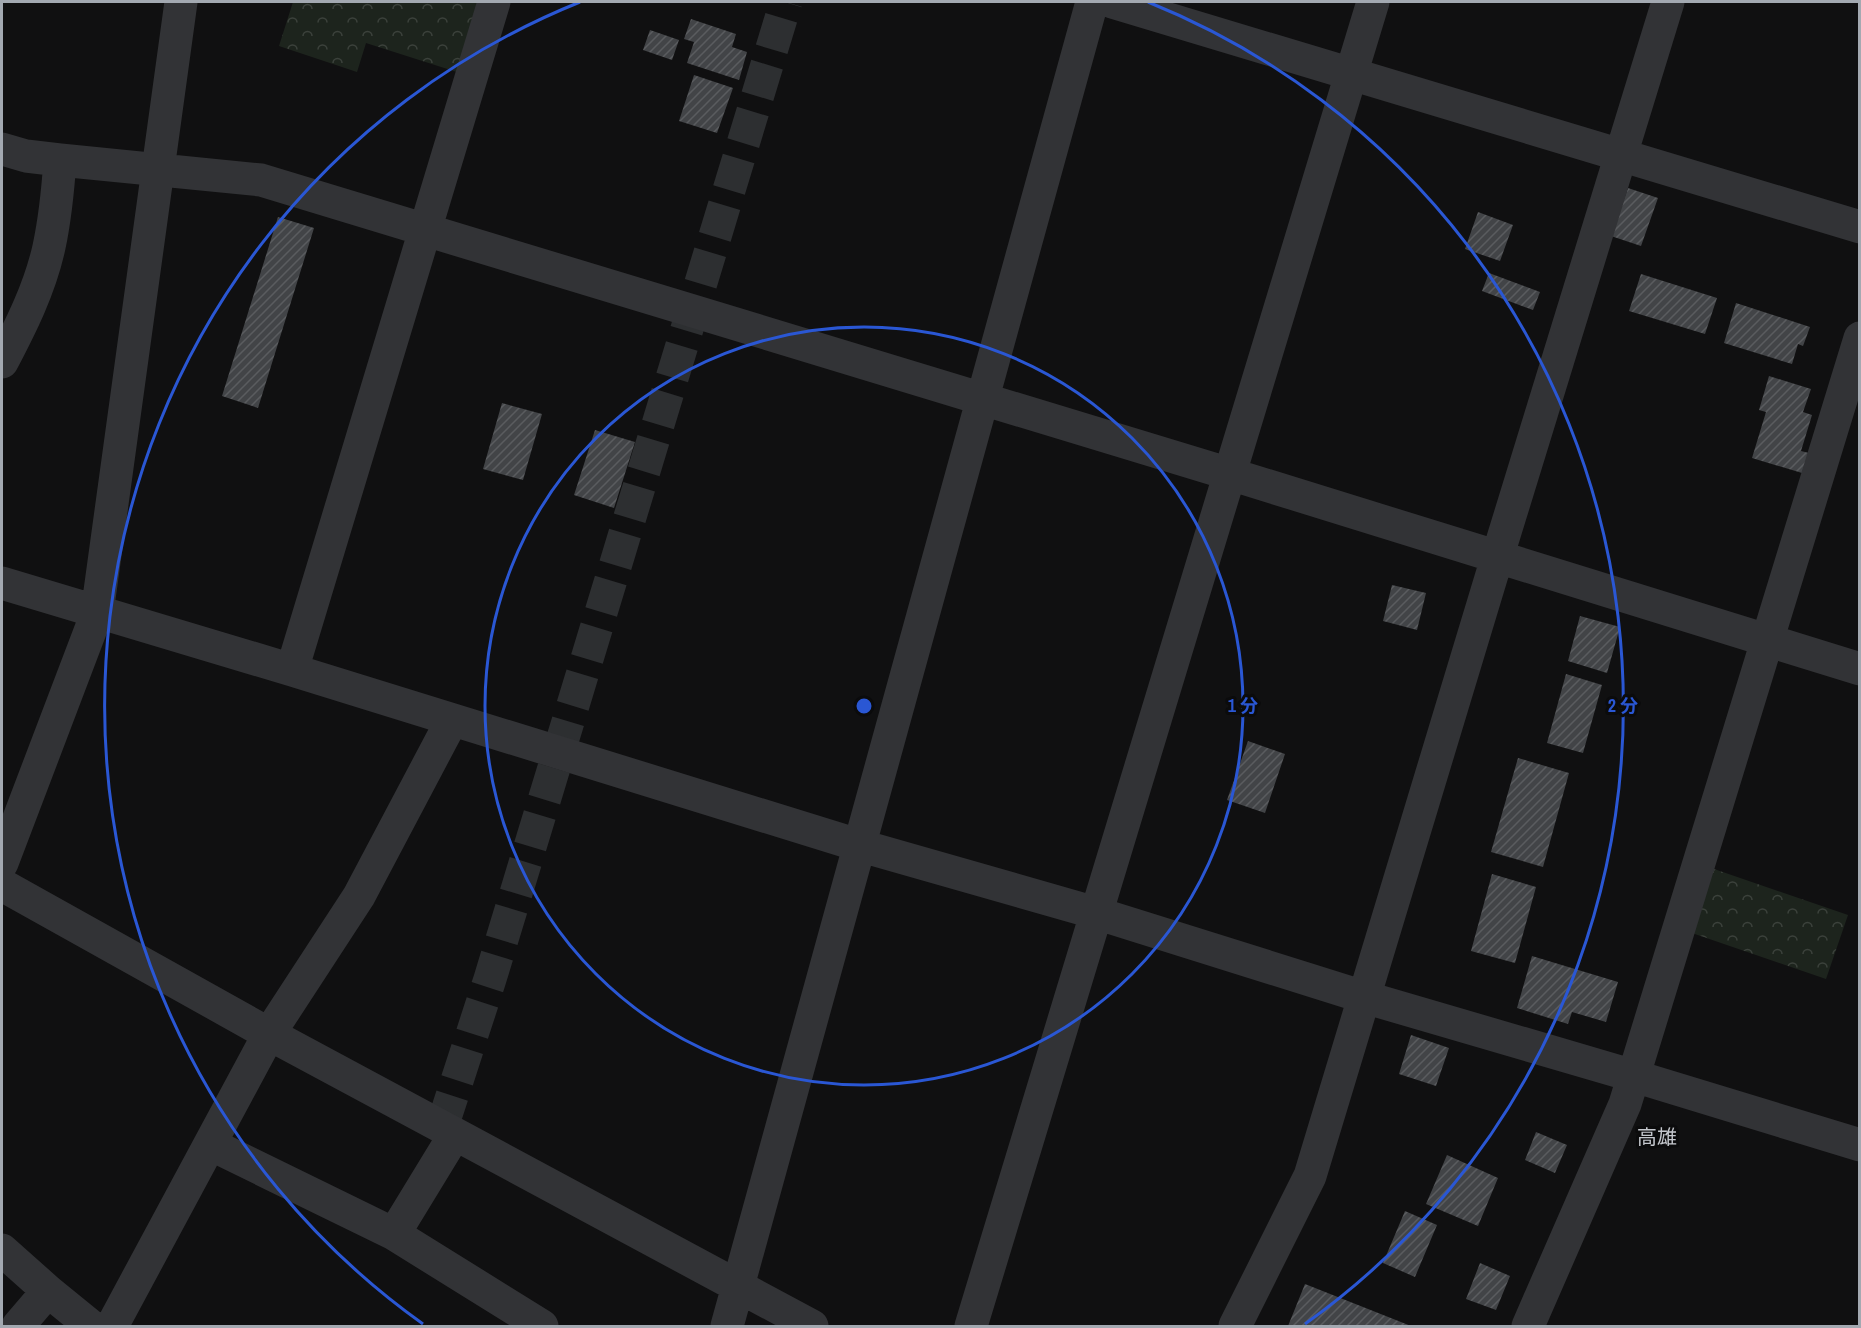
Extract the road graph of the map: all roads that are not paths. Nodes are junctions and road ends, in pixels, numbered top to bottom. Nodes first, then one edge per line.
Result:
1 (181, 2) edge
2 (494, 2) edge
3 (1092, 2) edge
4 (1112, 2) edge
5 (1373, 2) edge
6 (1668, 2) edge
7 (1352, 74) junction
8 (2, 150) edge
9 (1620, 155) junction
10 (60, 160) junction
11 (157, 171) junction
12 (1860, 227) edge
13 (426, 230) junction
14 (1860, 338) edge
15 (2, 362) edge
16 (982, 399) junction
17 (1230, 474) junction
18 (1497, 558) junction
19 (2, 584) edge
20 (97, 613) junction
21 (1767, 640) junction
22 (1860, 669) edge
23 (292, 670) junction
24 (452, 720) junction
25 (858, 844) junction
26 (2, 863) edge
27 (2, 885) edge
28 (1096, 913) junction
29 (1364, 997) junction
30 (269, 1034) junction
31 (1634, 1076) junction
32 (455, 1134) junction
33 (210, 1144) junction
34 (1860, 1145) edge
35 (394, 1234) junction
36 (2, 1250) edge
37 (738, 1287) junction
38 (48, 1292) junction
39 (18, 1326) edge
40 (92, 1326) edge
41 (112, 1326) edge
42 (542, 1326) edge
43 (727, 1326) edge
44 (812, 1326) edge
45 (970, 1326) edge
46 (1235, 1326) edge
47 (1528, 1326) edge

1 - 11 street
2 - 13 street
3 - 16 street
4 - 7 street
5 - 7 street
6 - 9 street
7 - 9 street
7 - 17 street
8 - 10 street
9 - 12 street
9 - 18 street
10 - 11 street
10 - 15 street
11 - 13 street
11 - 20 street
13 - 16 street
13 - 23 street
14 - 21 street
16 - 17 street
16 - 25 street
17 - 18 street
17 - 28 street
18 - 21 street
18 - 29 street
19 - 20 street
20 - 23 street
20 - 26 street
21 - 22 street
21 - 31 street
23 - 24 street
24 - 25 street
24 - 30 street
25 - 28 street
25 - 37 street
27 - 30 street
28 - 29 street
28 - 45 street
29 - 31 street
29 - 46 street
30 - 32 street
30 - 33 street
31 - 34 street
31 - 47 street
32 - 35 street
32 - 37 street
33 - 35 street
33 - 41 street
35 - 42 street
36 - 38 street
37 - 43 street
37 - 44 street
38 - 39 street
38 - 40 street

